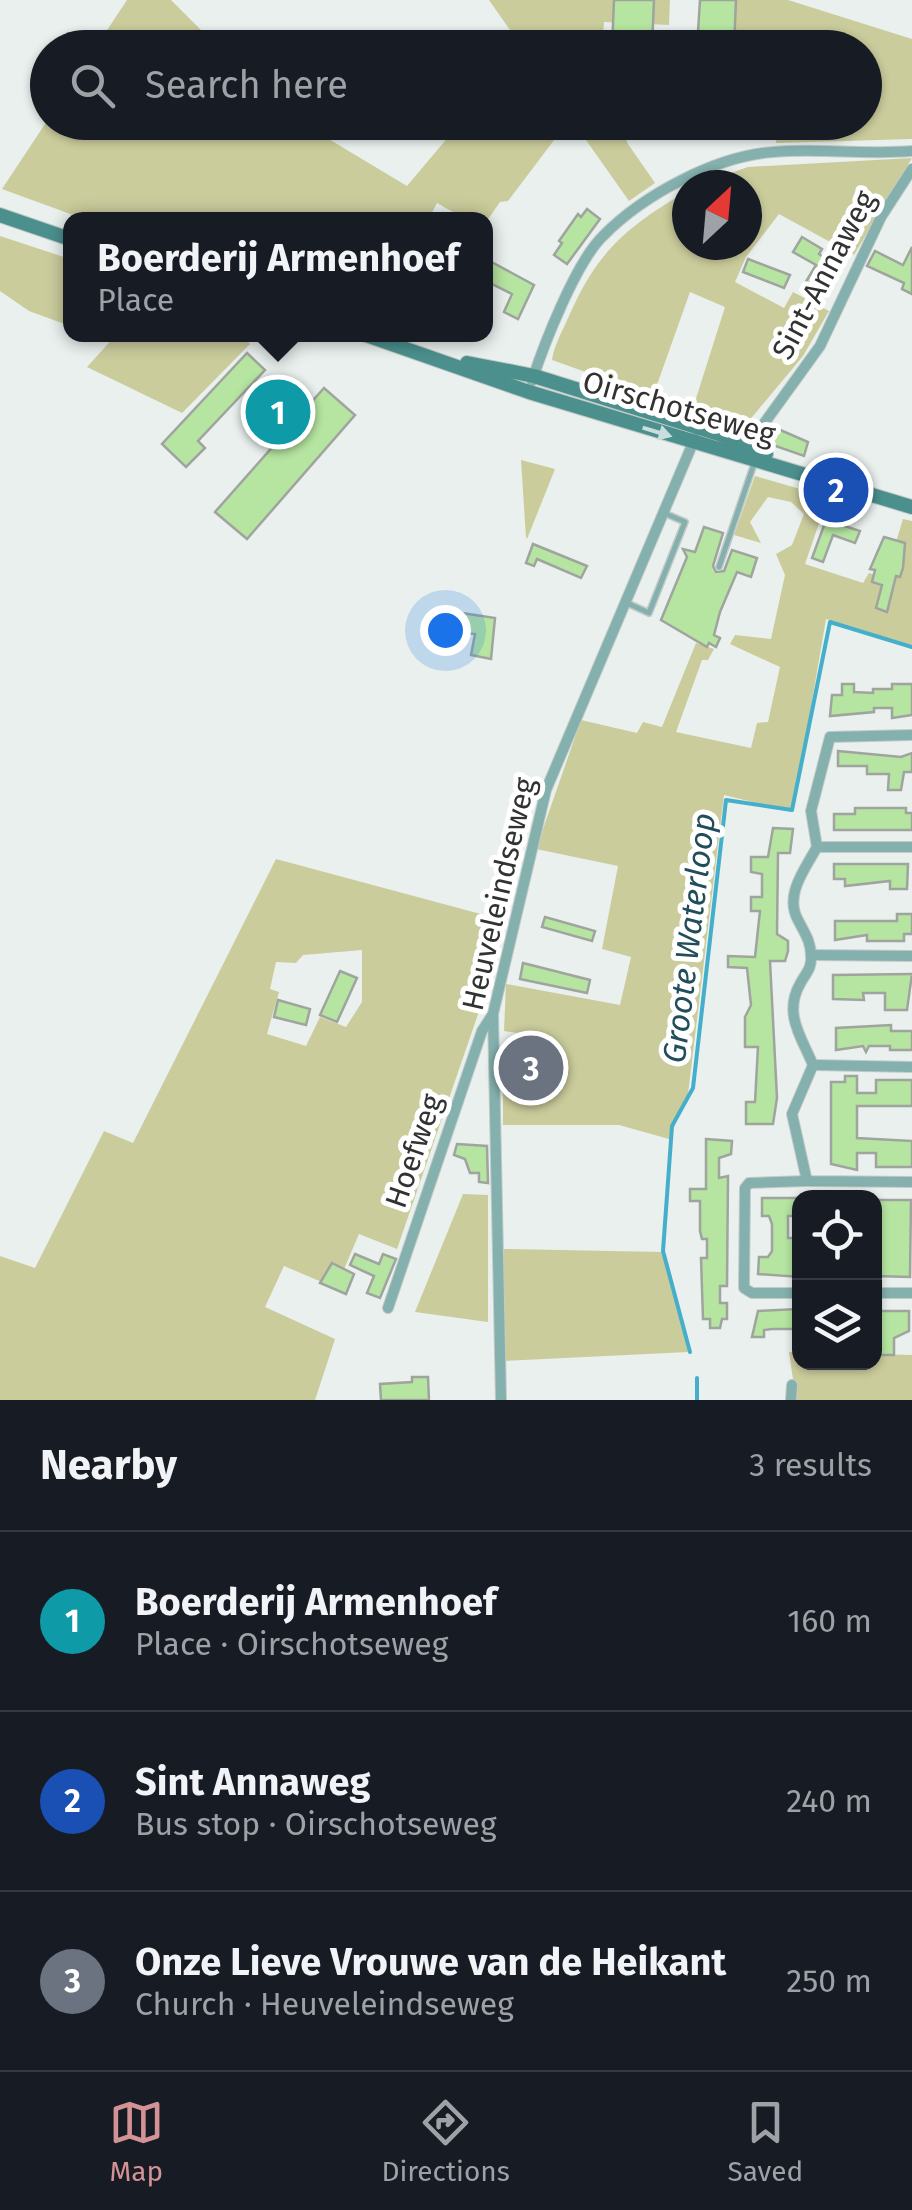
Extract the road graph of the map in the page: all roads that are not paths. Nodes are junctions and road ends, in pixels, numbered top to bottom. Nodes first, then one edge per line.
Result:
1 (912, 150) edge
2 (912, 169) edge
3 (0, 216) edge
4 (63, 237) edge
5 (387, 342) edge
6 (432, 357) junction
7 (534, 376) junction
8 (529, 392) junction
9 (695, 436) junction
10 (734, 440) junction
11 (756, 455) junction
12 (912, 498) edge
13 (912, 506) edge
14 (663, 512) junction
15 (718, 567) dead end
16 (624, 602) junction
17 (912, 736) edge
18 (817, 847) junction
19 (912, 847) edge
20 (812, 955) junction
21 (912, 956) edge
22 (493, 1014) junction
23 (813, 1065) junction
24 (912, 1067) edge
25 (807, 1181) junction
26 (912, 1182) edge
27 (792, 1293) edge
28 (882, 1293) edge
29 (912, 1294) edge
30 (388, 1308) dead end
31 (792, 1385) dead end
32 (501, 1400) edge
33 (792, 1400) edge

1 - 7 street
2 - 10 street, Sint-Annaweg
3 - 4 main road
5 - 6 main road, Oirschotseweg
6 - 7 main road, Oirschotseweg
6 - 8 main road, Oirschotseweg
7 - 8 street
7 - 9 main road, Oirschotseweg
8 -> 9 main road, Oirschotseweg
9 - 10 main road, Oirschotseweg
9 - 11 main road, Oirschotseweg
9 - 14 street, Heuveleindseweg
10 - 11 main road, Oirschotseweg
11 - 12 main road, Oirschotseweg
11 - 13 main road, Oirschotseweg
11 - 15 lane
14 - 16 street, Heuveleindseweg
14 - 16 lane
16 - 22 street, Heuveleindseweg
17 - 18 street
18 - 19 street
18 - 20 street
20 - 21 street
20 - 23 street
22 - 30 street, Hoefweg
22 - 32 street, Heuveleindseweg
23 - 24 street
23 - 25 street
25 - 26 street
25 - 27 street
28 - 29 street
31 - 33 street

